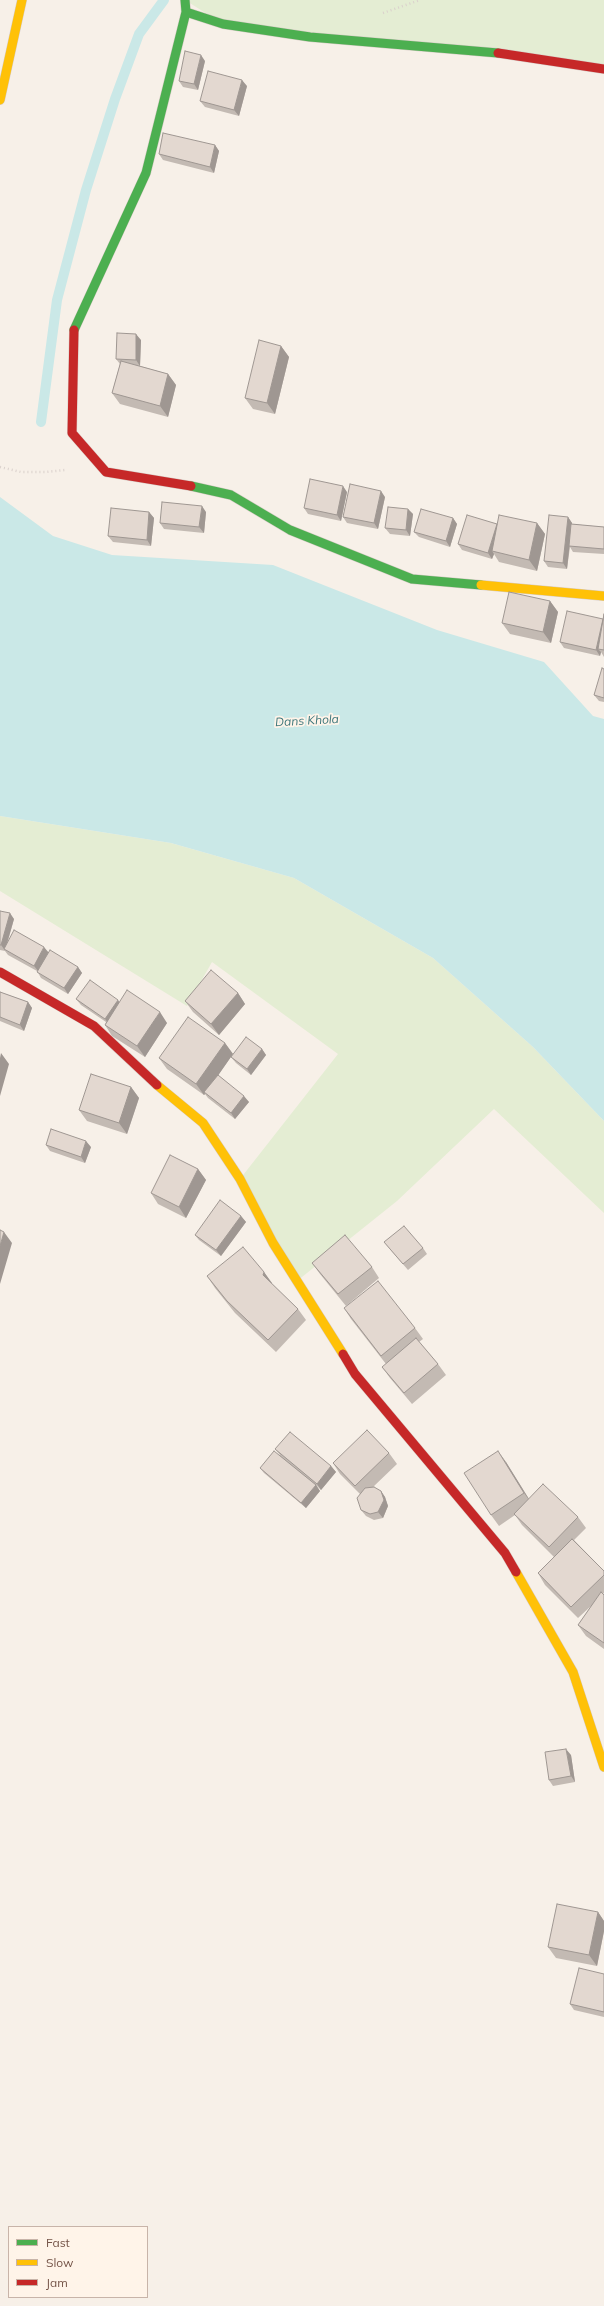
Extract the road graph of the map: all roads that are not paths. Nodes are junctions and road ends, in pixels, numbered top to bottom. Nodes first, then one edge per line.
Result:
1 (22, 0) edge
2 (185, 0) edge
3 (186, 12) junction
4 (604, 69) edge
5 (0, 100) edge
6 (604, 596) edge
7 (0, 972) edge
8 (604, 1767) edge

1 - 5 main road
2 - 3 main road
3 - 4 main road
3 - 6 main road
7 - 8 main road

